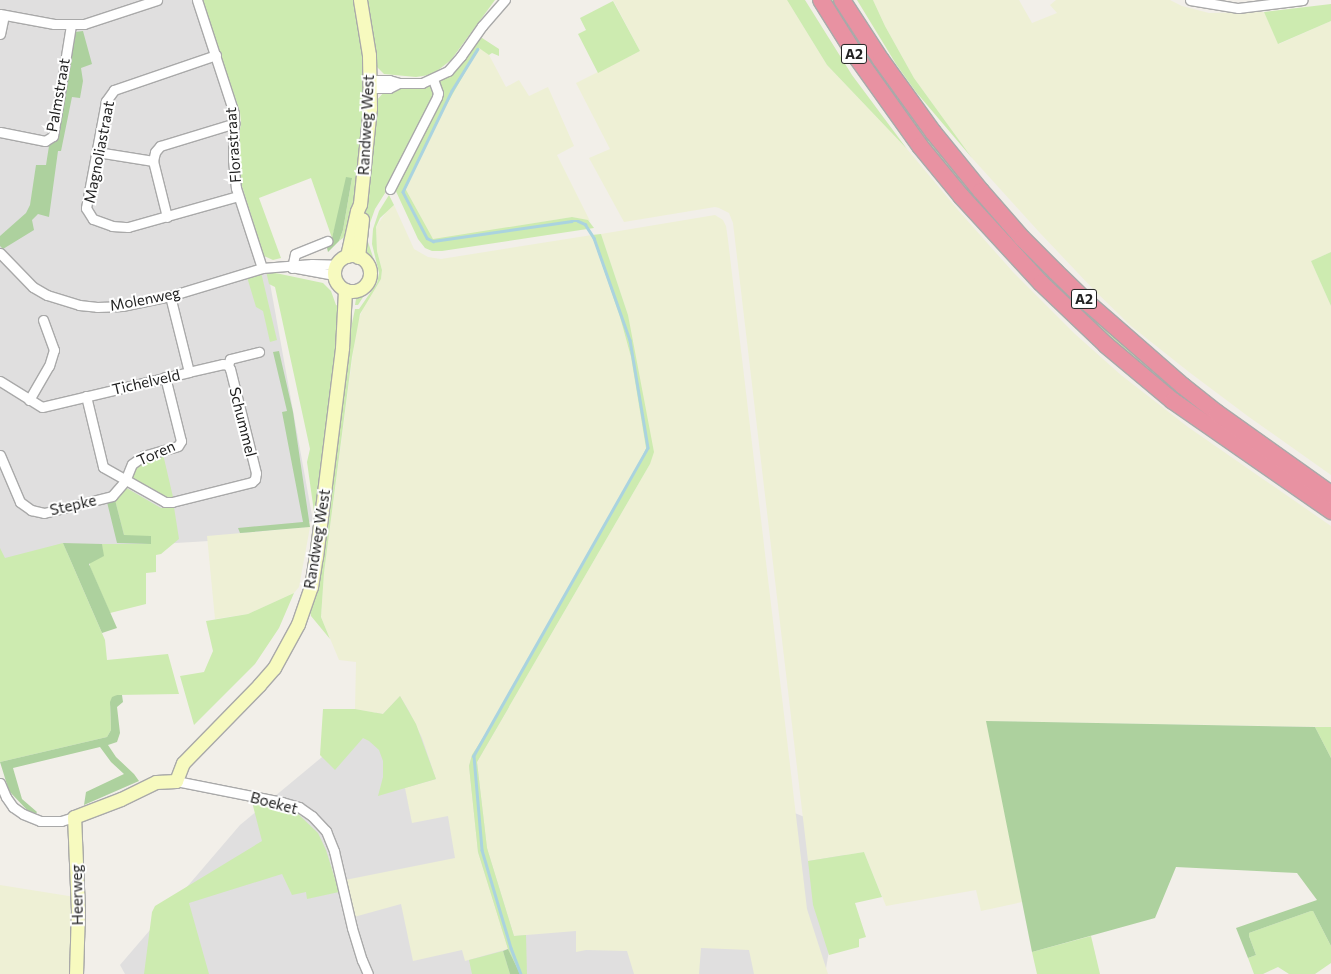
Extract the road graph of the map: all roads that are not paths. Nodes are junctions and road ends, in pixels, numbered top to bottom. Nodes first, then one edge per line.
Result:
1 (121, 0) edge
2 (157, 0) edge
3 (197, 0) edge
4 (360, 0) edge
5 (505, 0) edge
6 (821, 0) edge
7 (842, 0) edge
8 (1190, 0) edge
9 (1303, 0) edge
10 (125, 9) junction
11 (2, 14) edge
12 (71, 25) junction
13 (0, 34) edge
14 (216, 55) junction
15 (433, 79) junction
16 (370, 84) junction
17 (235, 123) junction
18 (0, 132) edge
19 (97, 152) junction
20 (153, 161) junction
21 (390, 189) dead end
22 (238, 196) junction
23 (167, 217) junction
24 (328, 241) dead end
25 (0, 253) edge
26 (353, 256) junction
27 (292, 266) junction
28 (262, 268) junction
29 (335, 270) junction
30 (349, 290) junction
31 (170, 296) junction
32 (43, 320) dead end
33 (259, 352) dead end
34 (228, 365) junction
35 (190, 372) junction
36 (165, 377) junction
37 (0, 382) edge
38 (86, 396) junction
39 (28, 400) junction
40 (0, 455) edge
41 (255, 479) joint
42 (125, 481) junction
43 (1331, 494) edge
44 (1331, 511) edge
45 (176, 781) junction
46 (0, 783) edge
47 (74, 817) junction
48 (76, 974) edge
49 (368, 974) edge

1 - 10 street
2 - 10 street
3 - 14 street, Florastraat
4 - 16 street, Randweg West
5 - 15 street
6 - 44 highway, A2
7 - 43 highway, A2
8 - 9 street
10 - 12 street
11 - 12 street
11 - 13 street
12 - 18 street, Palmstraat
14 - 17 street, Florastraat
14 - 19 street, Magnoliastraat
15 - 16 street
15 - 21 street, Randweg West
16 - 26 street, Randweg West
17 - 20 street
17 - 22 street, Florastraat
19 - 20 street
19 - 23 street, Magnoliastraat
20 - 23 street
22 - 23 street, Magnoliastraat
22 - 28 street, Florastraat
24 - 27 street
25 - 31 street, Molenweg
26 - 29 street
26 - 30 street
27 - 28 street, Molenweg
27 - 29 street, Molenweg
28 - 31 street, Molenweg
29 - 30 street
30 - 45 street, Randweg West
31 - 35 street, Tichelveld
32 - 39 street
33 - 34 street
34 - 35 street
34 - 41 street, Schummel
35 - 36 street, Tichelveld
36 - 38 street, Tichelveld
36 - 42 street, Toren
37 - 39 street, Tichelveld
38 - 39 street, Tichelveld
38 - 42 street, Toren
40 - 42 street, Stepke
41 - 42 street, Toren
45 - 47 street, Boeket
45 - 49 street, Boeket
46 - 47 street
47 - 48 street, Heerweg

